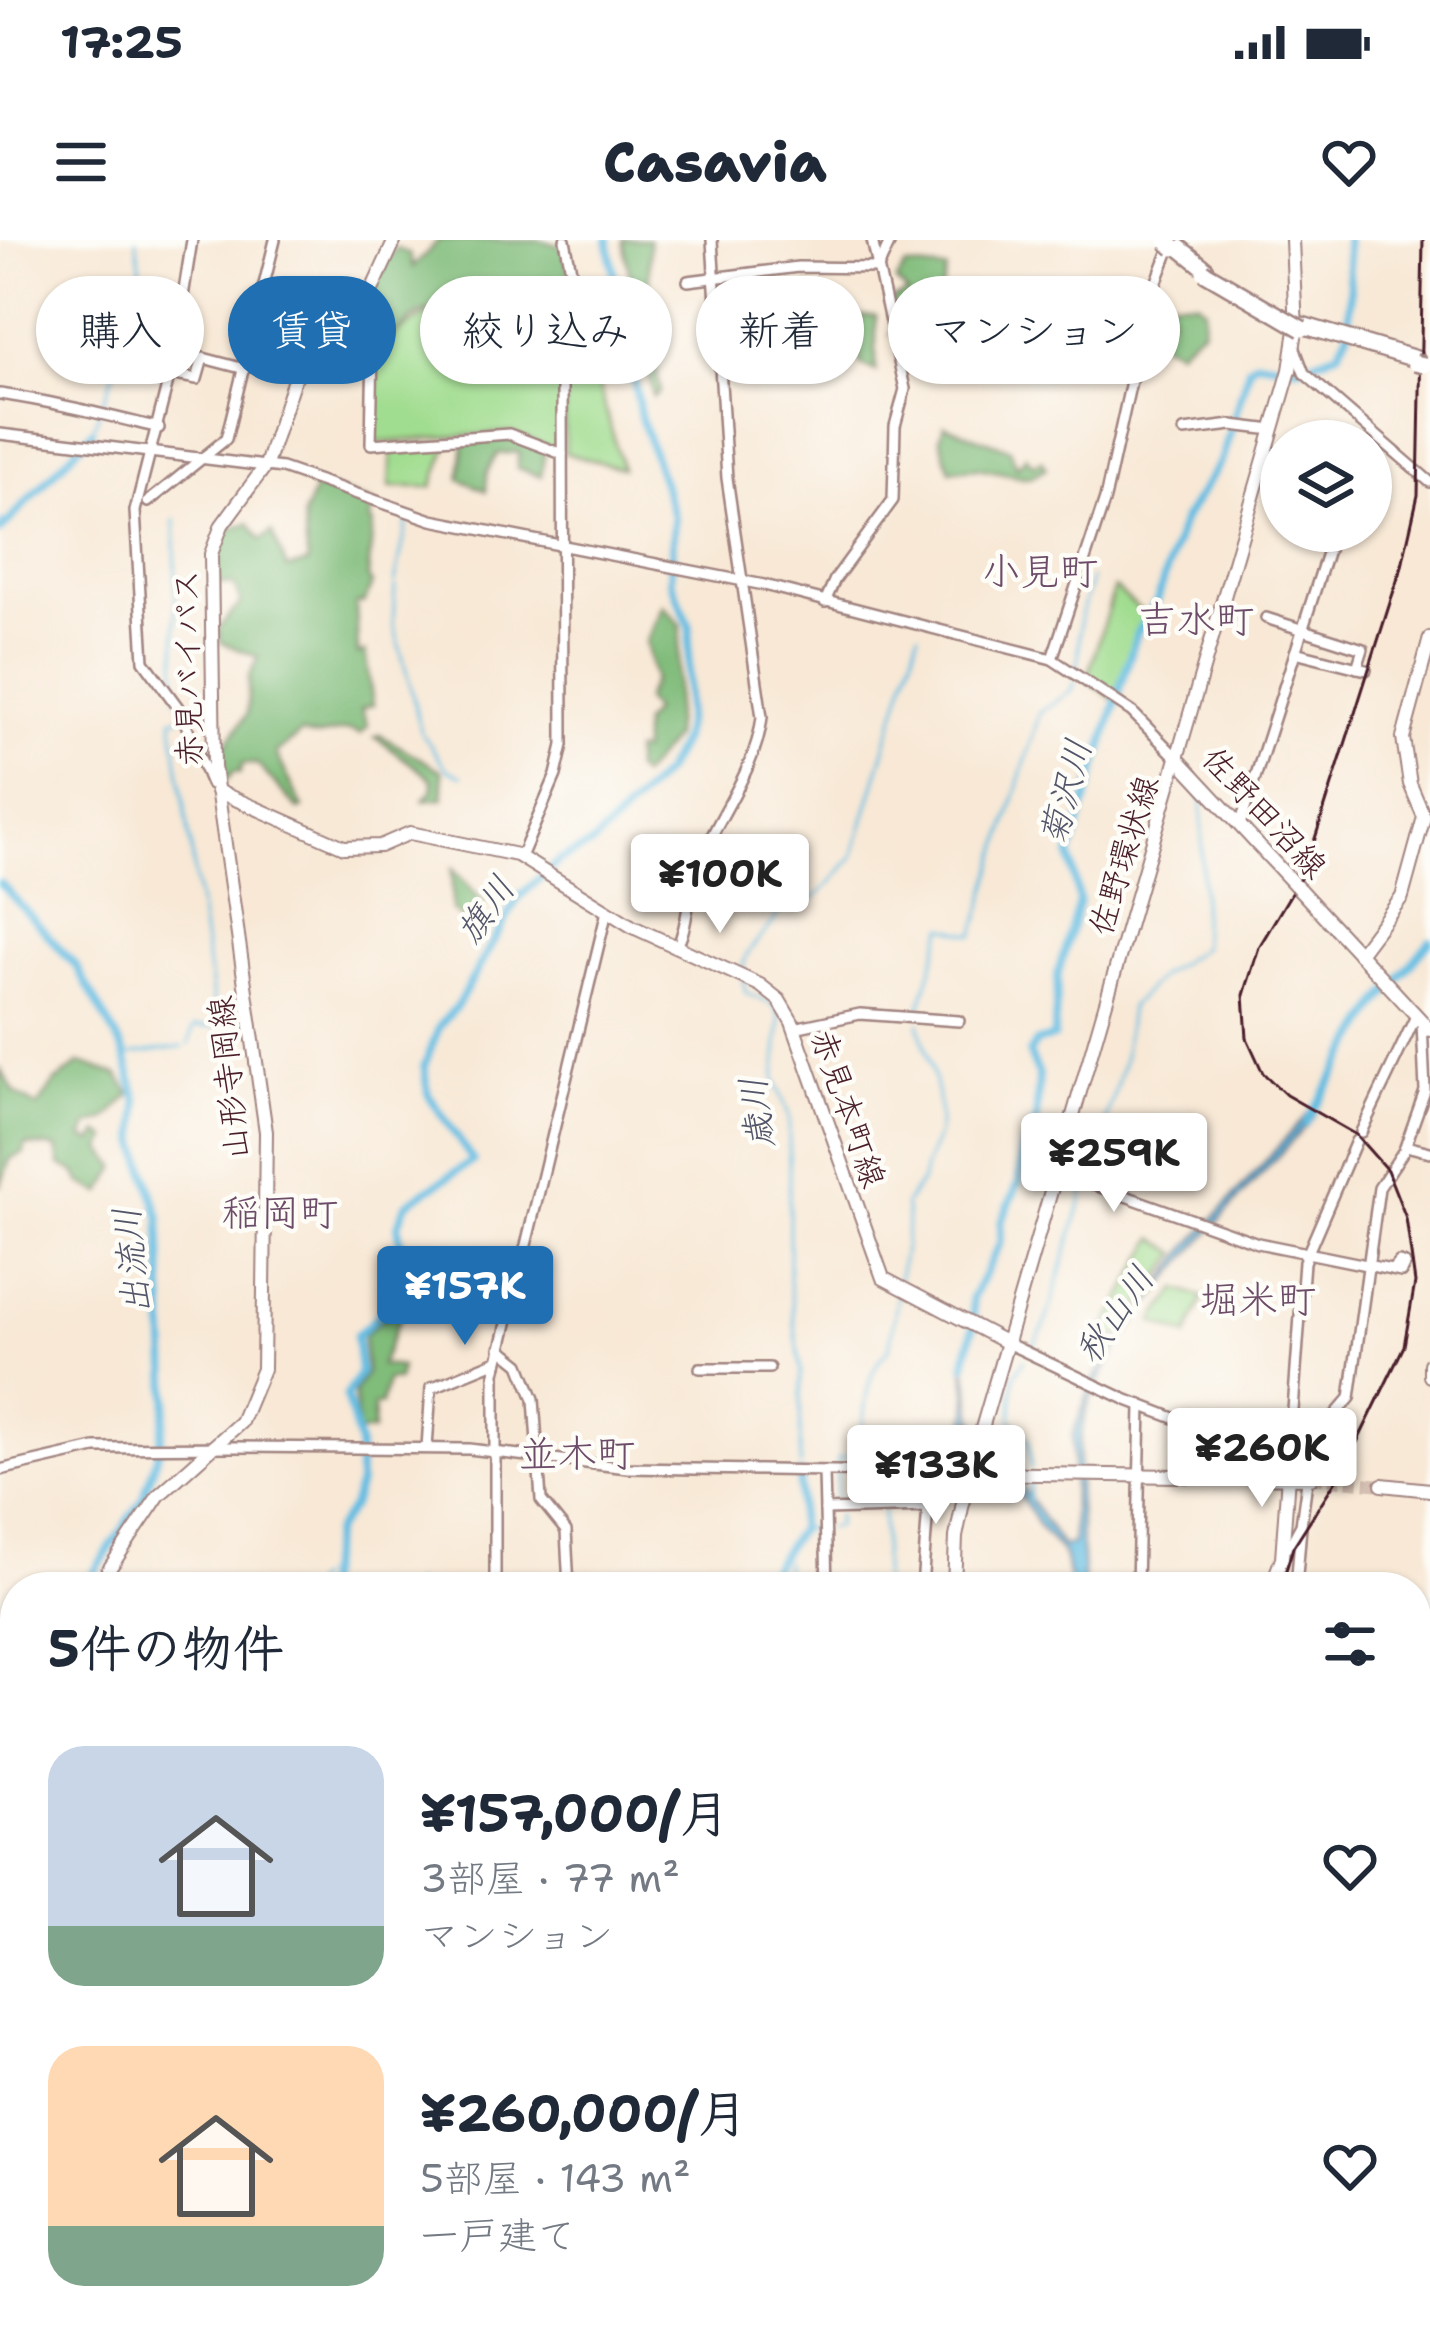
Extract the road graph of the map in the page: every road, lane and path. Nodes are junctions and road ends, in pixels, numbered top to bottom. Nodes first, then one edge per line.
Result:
1 (192, 240) edge
2 (274, 240) edge
3 (394, 240) edge
4 (565, 240) edge
5 (712, 240) edge
6 (872, 240) edge
7 (891, 240) edge
8 (1292, 240) edge
9 (1171, 242) edge
10 (878, 268) junction
11 (186, 276) edge
12 (266, 276) edge
13 (380, 276) edge
14 (715, 276) edge
15 (723, 276) edge
16 (696, 280) edge
17 (688, 281) dead end
18 (1294, 349) junction
19 (1423, 363) edge
20 (168, 384) edge
21 (241, 384) edge
22 (292, 384) edge
23 (372, 384) edge
24 (721, 384) edge
25 (0, 394) edge
26 (1276, 420) edge
27 (1362, 420) edge
28 (159, 428) junction
29 (1260, 428) edge
30 (1184, 431) dead end
31 (0, 434) edge
32 (1392, 447) edge
33 (152, 452) junction
34 (562, 454) junction
35 (207, 458) junction
36 (147, 464) junction
37 (266, 465) junction
38 (1260, 475) edge
39 (1430, 482) edge
40 (148, 502) junction
41 (135, 511) junction
42 (563, 547) junction
43 (1327, 552) edge
44 (742, 580) junction
45 (825, 602) junction
46 (1266, 618) dead end
47 (1302, 630) junction
48 (1430, 638) edge
49 (1295, 652) junction
50 (1052, 659) junction
51 (1178, 759) junction
52 (209, 761) junction
53 (218, 791) junction
54 (1240, 825) junction
55 (521, 857) junction
56 (607, 911) junction
57 (678, 945) junction
58 (1359, 954) junction
59 (958, 1021) dead end
60 (1423, 1022) edge
61 (794, 1028) junction
62 (1406, 1146) junction
63 (1430, 1152) edge
64 (1038, 1165) dead end
65 (1057, 1171) junction
66 (1306, 1254) junction
67 (1367, 1265) junction
68 (1396, 1270) dead end
69 (1008, 1344) junction
70 (500, 1348) junction
71 (497, 1360) junction
72 (1430, 1364) edge
73 (700, 1368) dead end
74 (770, 1369) dead end
75 (1430, 1376) edge
76 (1328, 1400) dead end
77 (1347, 1402) junction
78 (1141, 1405) junction
79 (232, 1441) junction
80 (427, 1448) junction
81 (496, 1450) junction
82 (196, 1453) junction
83 (541, 1456) junction
84 (1289, 1469) junction
85 (0, 1470) edge
86 (824, 1472) junction
87 (971, 1473) junction
88 (1140, 1474) junction
89 (1309, 1479) joint
90 (1382, 1485) tunnel mouth
91 (1430, 1490) edge
92 (825, 1510) junction
93 (1301, 1525) junction
94 (1283, 1548) junction
95 (107, 1572) edge
96 (495, 1572) edge
97 (568, 1572) edge
98 (827, 1572) edge
99 (923, 1572) edge
100 (957, 1572) edge
101 (1137, 1572) edge
102 (1276, 1572) edge
103 (1296, 1572) edge

1 - 11 street
2 - 12 street
3 - 13 main road, 赤見バイパス
4 - 34 street
5 - 14 street
6 - 10 street
7 - 10 street
8 - 18 main road, 佐野田沼線
9 - 19 highway, bridge
9 - 50 street
10 - 15 street
10 - 45 street
16 - 17 street
18 - 26 main road, 佐野田沼線
18 - 27 street
20 - 28 street
21 - 35 street
22 - 37 main road, 赤見バイパス
23 - 34 street
24 - 44 street
25 - 28 street
28 - 33 street
29 - 30 street
31 - 33 street
32 - 39 street
33 - 35 street
33 - 36 street
34 - 42 street
35 - 37 street
35 - 40 street
36 - 40 street
36 - 41 street
37 - 42 street
37 - 52 main road, 赤見バイパス
38 - 51 main road, 佐野田沼線
40 - 41 street
41 - 52 street
42 - 44 street
42 - 55 street
43 - 47 street
44 - 45 street
44 - 57 street
45 - 50 street
46 - 47 street
47 - 49 street
47 - 49 street
48 - 58 main road
49 - 54 street
50 - 51 street
51 - 54 main road, 佐野田沼線
51 - 65 main road, 佐野環状線
52 - 53 main road, 赤見バイパス
53 - 55 main road, 赤見本町線
53 - 79 main road, 山形寺岡線
54 - 58 main road, 佐野田沼線
55 - 56 main road, 赤見本町線
56 - 57 main road, 赤見本町線
56 - 70 street
57 - 61 main road, 赤見本町線
58 - 60 main road, 佐野田沼線
59 - 61 street
60 - 62 street
60 - 66 street
61 - 69 main road, 赤見本町線
62 - 63 street
62 - 67 street
64 - 65 street
65 - 66 street
65 - 69 main road, 佐野環状線
66 - 67 street
66 - 84 street
67 - 68 street
67 - 77 street
69 - 78 street
69 - 87 main road
70 - 71 street
70 - 83 street
71 - 80 street
71 - 81 street
72 - 75 main road
73 - 74 street
76 - 77 street
77 - 84 street
78 - 84 street
78 - 88 street
79 - 80 street
79 - 82 main road, 山形寺岡線
80 - 81 street
81 - 83 street
81 - 96 street
82 - 85 street
82 - 95 main road, 山形寺岡線
83 - 86 street
83 - 97 street
84 - 88 main road
84 - 89 main road
84 - 94 main road
86 - 87 street
86 - 92 street
87 - 88 main road
87 - 100 main road
88 - 101 street
89 - 93 street
90 - 91 main road
92 - 98 street
92 - 99 street
93 - 94 street
93 - 103 street
94 - 102 main road

